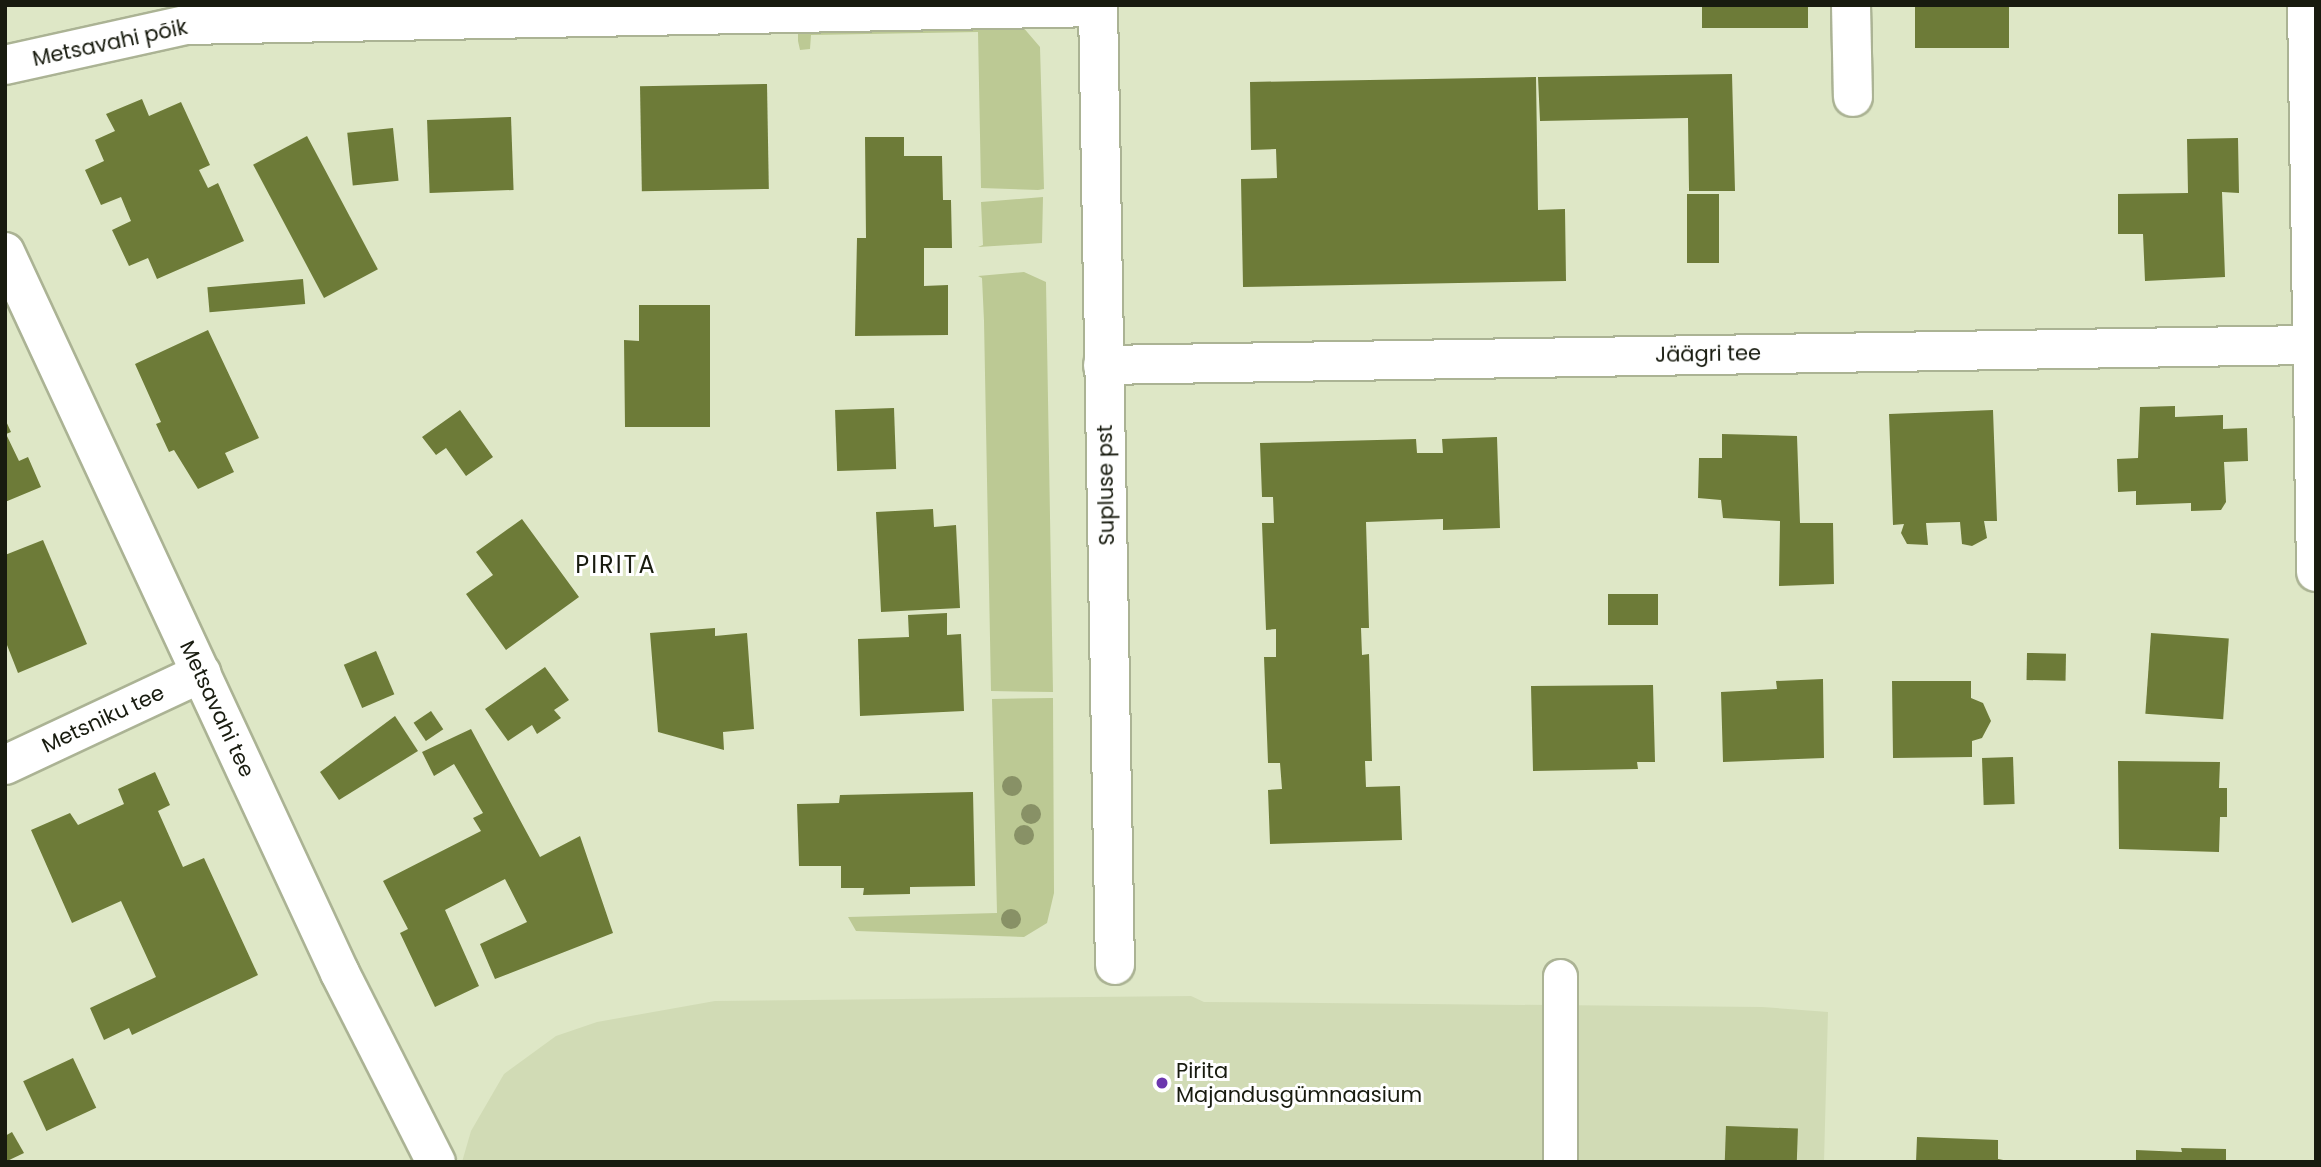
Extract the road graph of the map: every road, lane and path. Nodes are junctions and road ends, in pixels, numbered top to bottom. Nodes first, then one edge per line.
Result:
1 (1851, 5) edge
2 (2307, 5) edge
3 (1098, 6) edge
4 (5, 65) edge
5 (1853, 97) dead end
6 (5, 252) edge
7 (2312, 345) junction
8 (1103, 365) junction
9 (2315, 475) edge
10 (2316, 572) edge
11 (201, 673) junction
12 (5, 765) edge
13 (1115, 965) dead end
14 (1560, 975) dead end
15 (436, 1162) edge
16 (1560, 1162) edge

1 - 5 street
2 - 7 street
3 - 4 street, Metsavahi põik
3 - 8 street, Supluse pst
6 - 11 street, Metsavahi tee
7 - 8 street, Jäägri tee
7 - 9 street
8 - 13 street, Supluse pst
9 - 10 street
11 - 12 street, Metsniku tee
11 - 15 street, Metsavahi tee
14 - 16 lane

